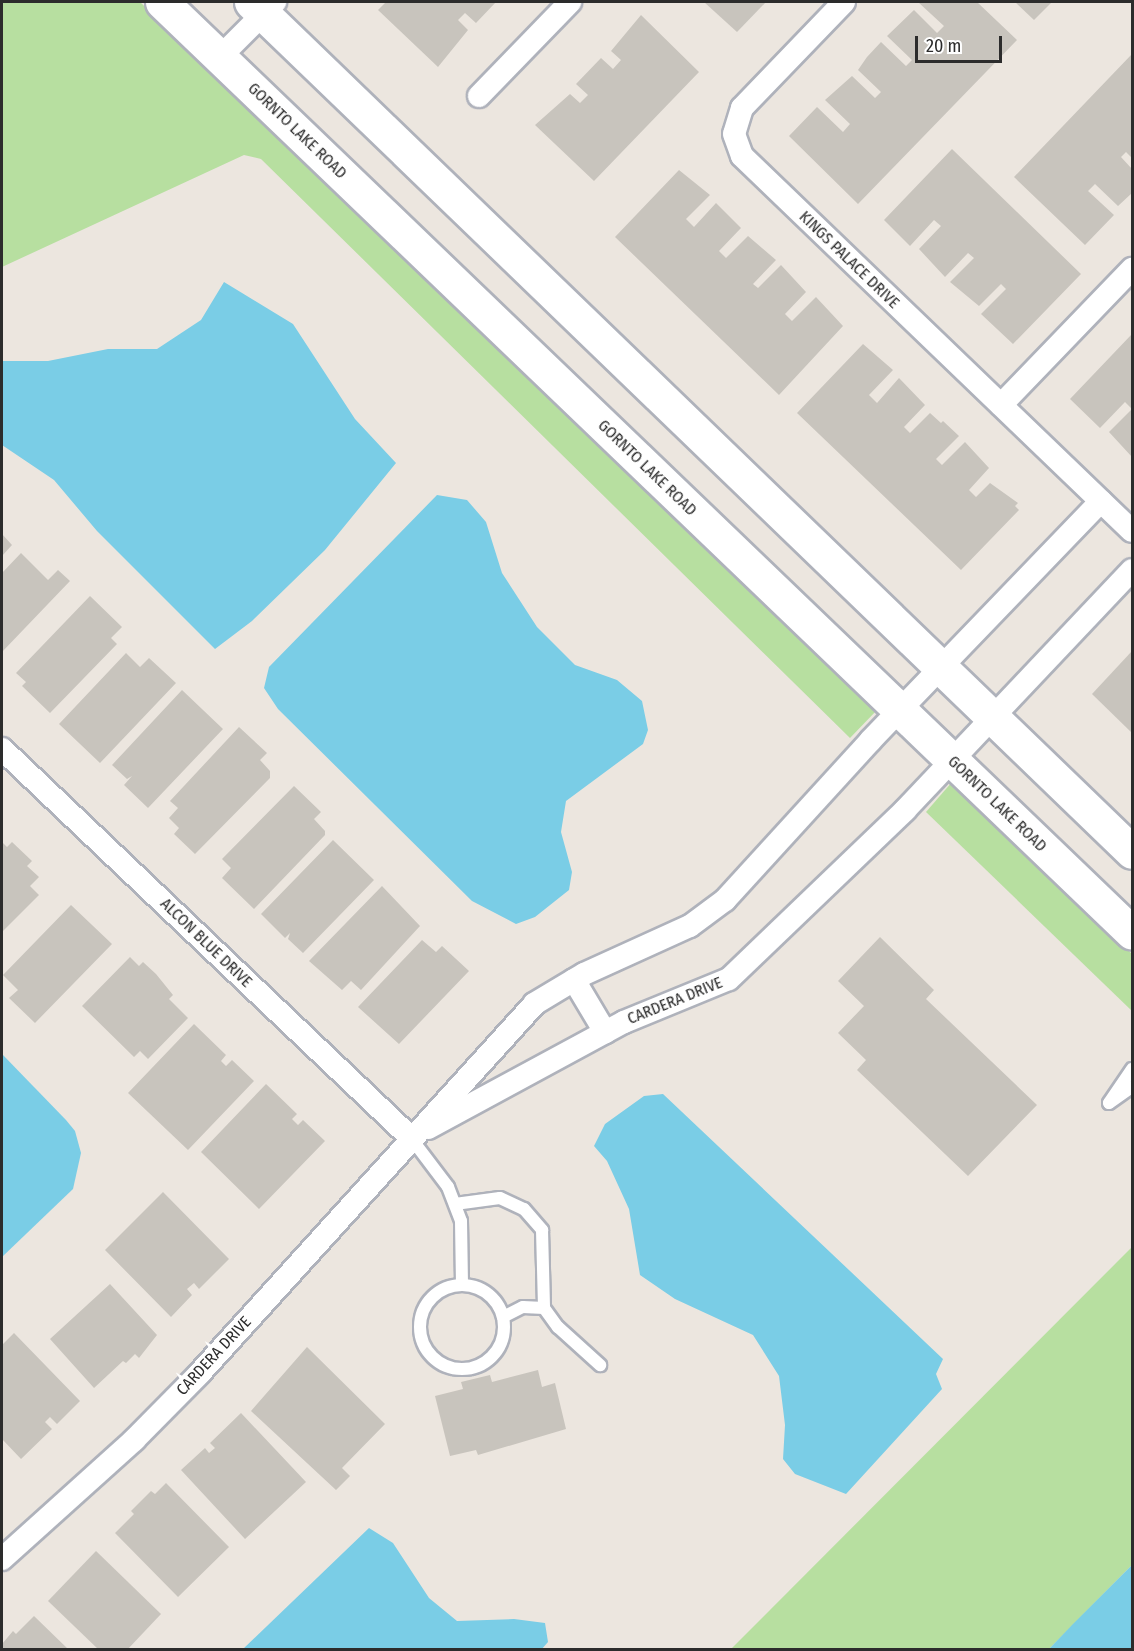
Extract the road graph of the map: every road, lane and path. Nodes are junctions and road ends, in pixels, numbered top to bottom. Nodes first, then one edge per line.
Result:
1 (162, 2) edge
2 (570, 2) edge
3 (844, 2) edge
4 (263, 6) edge
5 (220, 57) junction
6 (479, 96) dead end
7 (1132, 269) edge
8 (1001, 405) junction
9 (1101, 501) junction
10 (1132, 531) edge
11 (1132, 570) edge
12 (940, 669) junction
13 (900, 711) junction
14 (991, 717) junction
15 (2, 749) edge
16 (950, 759) junction
17 (1132, 852) edge
18 (1132, 933) edge
19 (574, 980) junction
20 (605, 1032) junction
21 (1132, 1069) edge
22 (1132, 1087) edge
23 (411, 1138) junction
24 (455, 1204) junction
25 (462, 1285) junction
26 (544, 1308) junction
27 (503, 1317) junction
28 (600, 1365) dead end
29 (2, 1558) edge

1 - 5 street, GORNTO LAKE ROAD
2 - 6 street
3 - 8 street, KINGS PALACE DRIVE
4 - 5 street
4 - 12 street
5 - 13 street, GORNTO LAKE ROAD
7 - 8 street
8 - 9 street, KINGS PALACE DRIVE
9 - 10 street, KINGS PALACE DRIVE
9 - 12 street
11 - 14 street
12 - 13 street
12 - 14 street
13 - 16 street, GORNTO LAKE ROAD
13 - 19 street, CARDERA DRIVE
14 - 16 street
14 - 17 street
15 - 23 street, ALCON BLUE DRIVE
16 - 18 street, GORNTO LAKE ROAD
16 - 20 street, CARDERA DRIVE
19 - 20 street
19 - 23 street, CARDERA DRIVE
20 - 23 street, CARDERA DRIVE
21 - 22 lane
23 - 24 lane
23 - 29 street, CARDERA DRIVE
24 - 25 lane
24 - 26 lane
25 - 27 lane
25 - 27 lane
26 - 27 lane
26 - 28 lane

